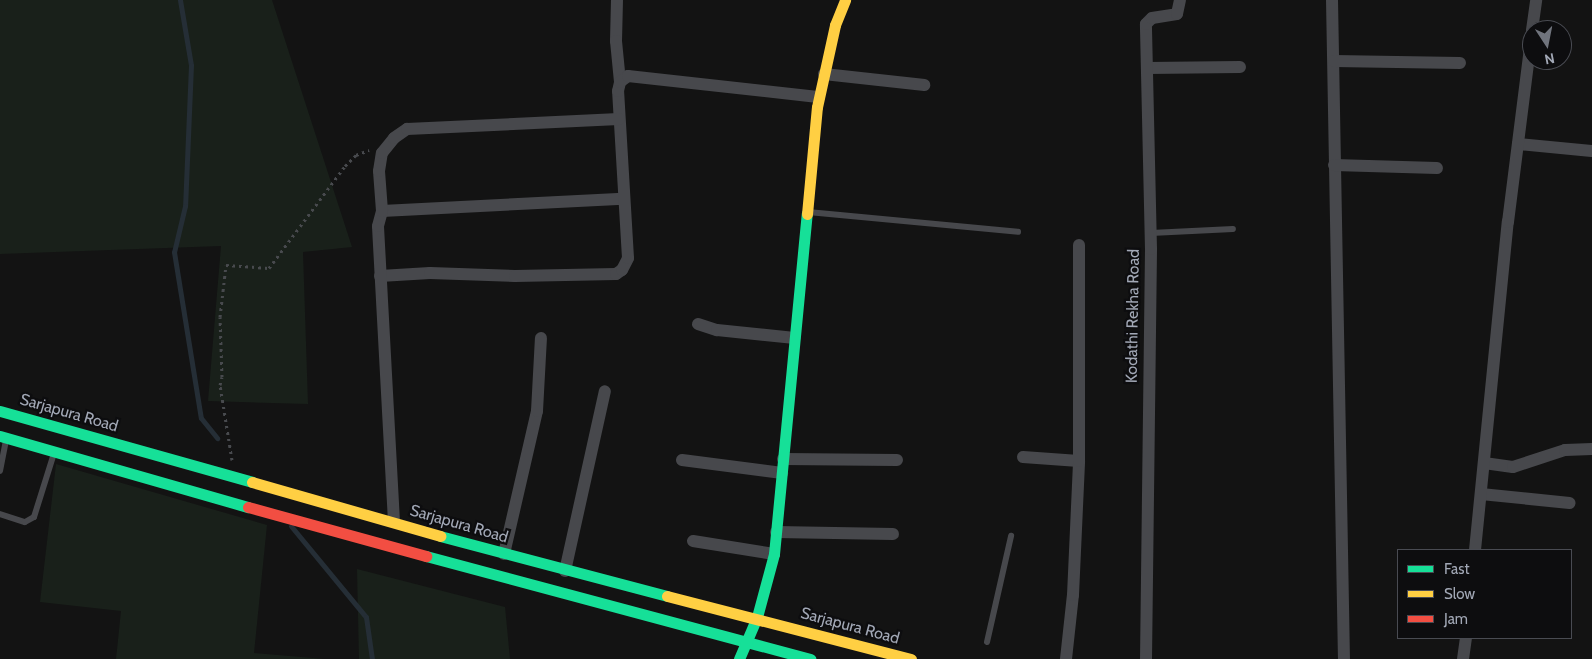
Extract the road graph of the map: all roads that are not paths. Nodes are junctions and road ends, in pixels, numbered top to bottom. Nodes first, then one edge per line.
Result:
1 (617, 0) edge
2 (845, 0) edge
3 (1180, 0) edge
4 (1332, 0) edge
5 (1536, 0) edge
6 (1533, 20) edge
7 (1334, 61) junction
8 (1460, 63) dead end
9 (1240, 67) dead end
10 (1147, 68) junction
11 (1527, 70) edge
12 (824, 74) junction
13 (620, 82) junction
14 (924, 84) dead end
15 (818, 98) junction
16 (619, 119) junction
17 (1518, 144) junction
18 (1592, 150) edge
19 (1334, 165) junction
20 (1437, 168) dead end
21 (623, 199) junction
22 (382, 211) junction
23 (808, 212) junction
24 (1233, 229) dead end
25 (1018, 232) dead end
26 (1151, 233) junction
27 (1079, 245) dead end
28 (380, 276) junction
29 (698, 324) dead end
30 (541, 338) dead end
31 (795, 338) junction
32 (605, 391) dead end
33 (0, 411) edge
34 (3, 437) edge
35 (1592, 449) edge
36 (55, 452) junction
37 (1023, 457) dead end
38 (783, 459) junction
39 (682, 460) dead end
40 (897, 460) dead end
41 (1078, 461) junction
42 (1484, 463) junction
43 (0, 471) edge
44 (782, 473) junction
45 (1481, 494) junction
46 (1570, 502) dead end
47 (0, 514) edge
48 (394, 522) junction
49 (776, 532) junction
50 (894, 534) dead end
51 (1011, 536) dead end
52 (693, 540) dead end
53 (1475, 549) edge
54 (504, 554) junction
55 (774, 554) junction
56 (565, 571) junction
57 (757, 617) junction
58 (1466, 639) edge
59 (987, 642) dead end
60 (745, 643) junction
61 (739, 659) edge
62 (810, 659) edge
63 (911, 659) edge
64 (1066, 659) edge
65 (1146, 659) edge
66 (1344, 659) edge
67 (1463, 659) edge

1 - 13 street
2 - 12 main road
3 - 10 street, Kodathi Rekha Road
4 - 7 street
5 - 6 street
7 - 8 street
7 - 19 street
9 - 10 street
10 - 26 street, Kodathi Rekha Road
11 - 17 street
12 - 14 street
12 - 15 main road
13 - 15 street
13 - 16 street
15 - 23 main road
16 - 21 street
16 - 22 street
17 - 18 street
17 - 42 street
19 - 20 street
19 - 66 street
21 - 22 street
21 - 28 street
22 - 28 street
23 - 25 lane
23 - 31 main road
24 - 26 lane
26 - 65 street, Kodathi Rekha Road
27 - 41 street
28 - 48 street
29 - 31 street
30 - 54 street
31 - 38 main road
32 - 56 street
33 - 48 main road, Sarjapura Road
34 - 36 main road
34 - 43 lane
35 - 42 street
36 - 47 lane
36 - 60 main road
37 - 41 street
38 - 40 street
38 - 44 main road
39 - 44 street
41 - 64 street
42 - 45 street
44 - 49 main road
45 - 46 street
45 - 53 street
48 - 54 main road, Sarjapura Road
49 - 50 street
49 - 55 main road
51 - 59 lane
52 - 55 street
54 - 56 main road, Sarjapura Road
55 - 57 main road
56 - 57 main road, Sarjapura Road
57 - 60 main road
57 - 63 main road, Sarjapura Road
58 - 67 street
60 - 61 main road
60 - 62 main road

